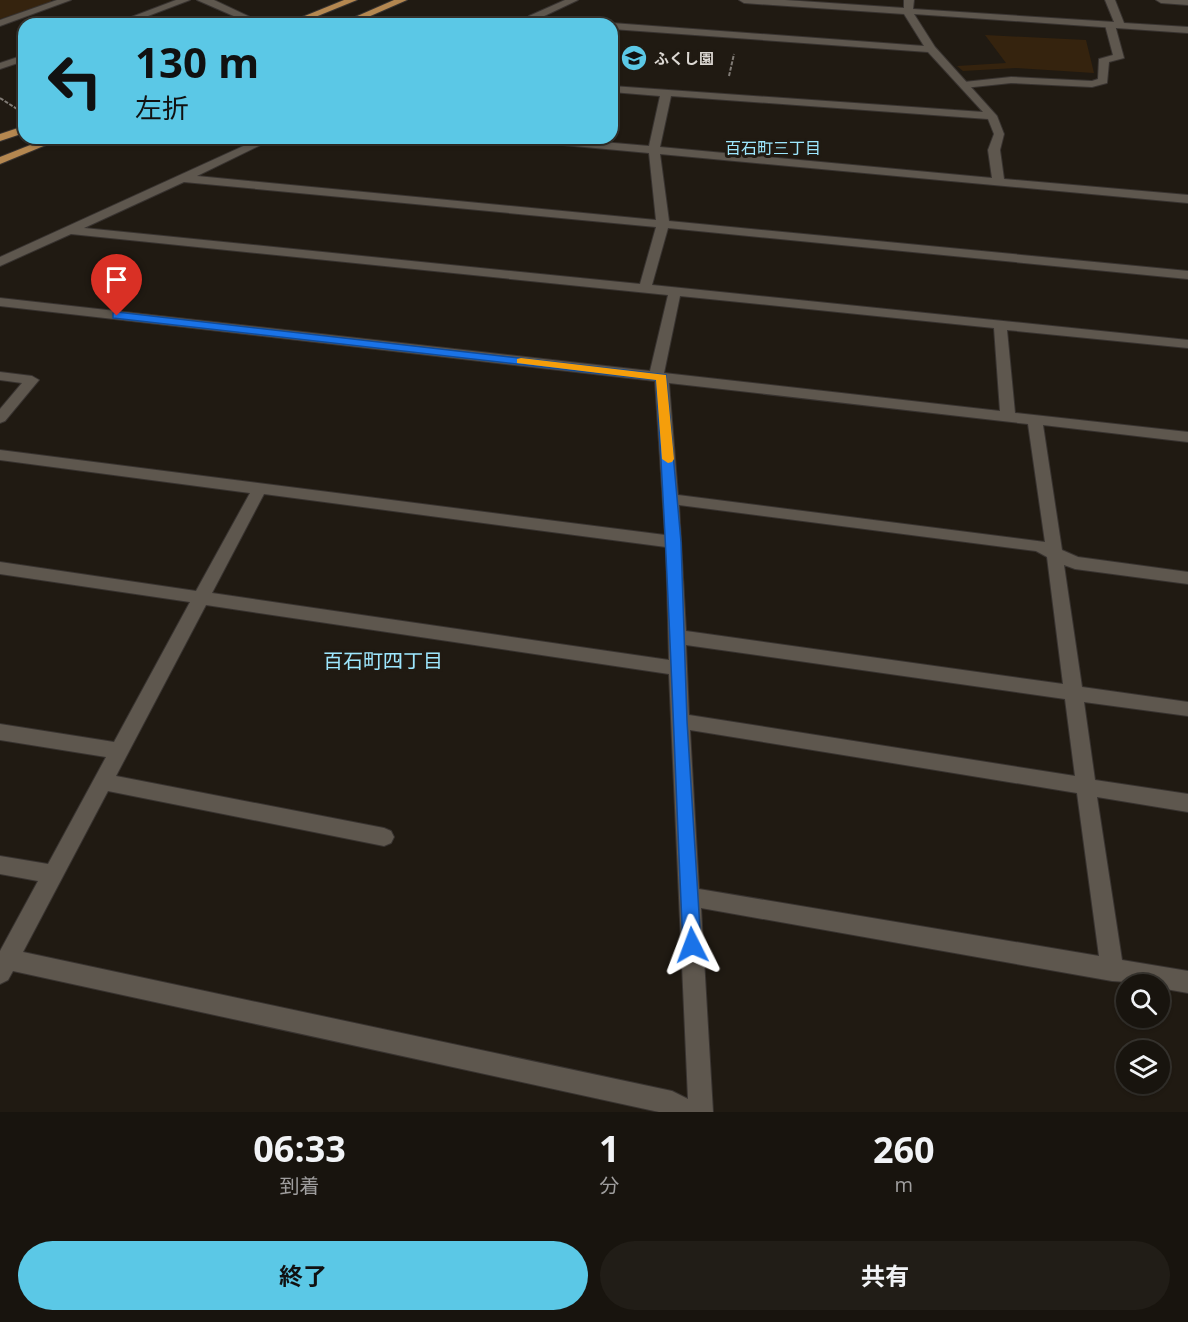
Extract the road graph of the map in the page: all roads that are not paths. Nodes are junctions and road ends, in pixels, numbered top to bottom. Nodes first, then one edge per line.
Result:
1 (66, 0) edge
2 (185, 0) edge
3 (202, 0) edge
4 (352, 0) edge
5 (402, 0) edge
6 (573, 0) edge
7 (744, 0) edge
8 (754, 0) edge
9 (909, 0) edge
10 (1110, 0) edge
11 (1161, 0) edge
12 (1188, 2) edge
13 (908, 12) junction
14 (135, 18) edge
15 (247, 18) edge
16 (306, 18) edge
17 (358, 18) edge
18 (534, 18) edge
19 (0, 23) edge
20 (1115, 25) junction
21 (618, 26) edge
22 (1188, 30) edge
23 (931, 49) junction
24 (0, 54) edge
25 (18, 59) edge
26 (18, 59) edge
27 (0, 66) edge
28 (964, 85) junction
29 (618, 89) edge
30 (666, 93) junction
31 (992, 116) junction
32 (18, 131) edge
33 (0, 138) edge
34 (43, 144) edge
35 (257, 144) edge
36 (587, 144) edge
37 (654, 150) junction
38 (0, 161) edge
39 (182, 178) junction
40 (999, 183) junction
41 (1188, 199) edge
42 (663, 225) junction
43 (70, 230) junction
44 (0, 262) edge
45 (1188, 275) edge
46 (645, 288) junction
47 (675, 291) junction
48 (0, 302) edge
49 (1000, 324) junction
50 (1188, 344) edge
51 (0, 376) edge
52 (659, 377) junction
53 (1008, 417) junction
54 (0, 418) edge
55 (1035, 421) junction
56 (1188, 437) edge
57 (0, 455) edge
58 (260, 488) junction
59 (671, 499) junction
60 (674, 542) junction
61 (1056, 555) junction
62 (0, 568) edge
63 (1188, 578) edge
64 (202, 596) junction
65 (677, 637) junction
66 (678, 668) junction
67 (1073, 693) junction
68 (1188, 709) edge
69 (680, 721) junction
70 (0, 732) edge
71 (120, 751) junction
72 (103, 782) junction
73 (1085, 787) junction
74 (1188, 803) edge
75 (384, 837) dead end
76 (0, 865) edge
77 (53, 874) junction
78 (690, 897) junction
79 (4, 966) edge
80 (1112, 970) junction
81 (1188, 982) edge
82 (690, 1112) edge
83 (701, 1112) edge

1 - 19 street
2 - 14 street
3 - 15 street
4 - 16 highway
5 - 17 highway
6 - 18 street
7 - 8 street
8 - 13 street
9 - 13 street
10 - 20 street
11 - 12 street
13 - 20 street
13 - 23 street
20 - 22 street
20 - 28 street
21 - 23 street
23 - 28 street
24 - 25 street
26 - 27 street
28 - 31 street
29 - 30 street
30 - 31 street
30 - 37 street
31 - 40 street
32 - 33 highway
34 - 38 highway
35 - 39 street
36 - 37 street
37 - 40 street
37 - 42 street
39 - 42 street
39 - 43 street
40 - 41 street
42 - 45 street
42 - 46 street
43 - 44 street
43 - 46 street
46 - 47 street
47 - 49 street
47 - 52 street
48 - 52 street
49 - 50 street
49 - 53 street
51 - 54 street
52 - 53 street
52 - 59 street
53 - 55 street
55 - 56 street
55 - 61 street
57 - 58 street
58 - 60 street
58 - 64 street
59 - 60 street
59 - 61 street
60 - 65 street
61 - 63 street
61 - 67 street
62 - 64 street
64 - 66 street
64 - 71 street
65 - 66 street
65 - 67 street
66 - 69 street
67 - 68 street
67 - 73 street
69 - 73 street
69 - 78 street
70 - 71 street
71 - 72 street
72 - 75 street
72 - 77 street
73 - 74 street
73 - 80 street
76 - 77 street
77 - 79 street
78 - 80 street
78 - 83 street
79 - 82 street
80 - 81 street

